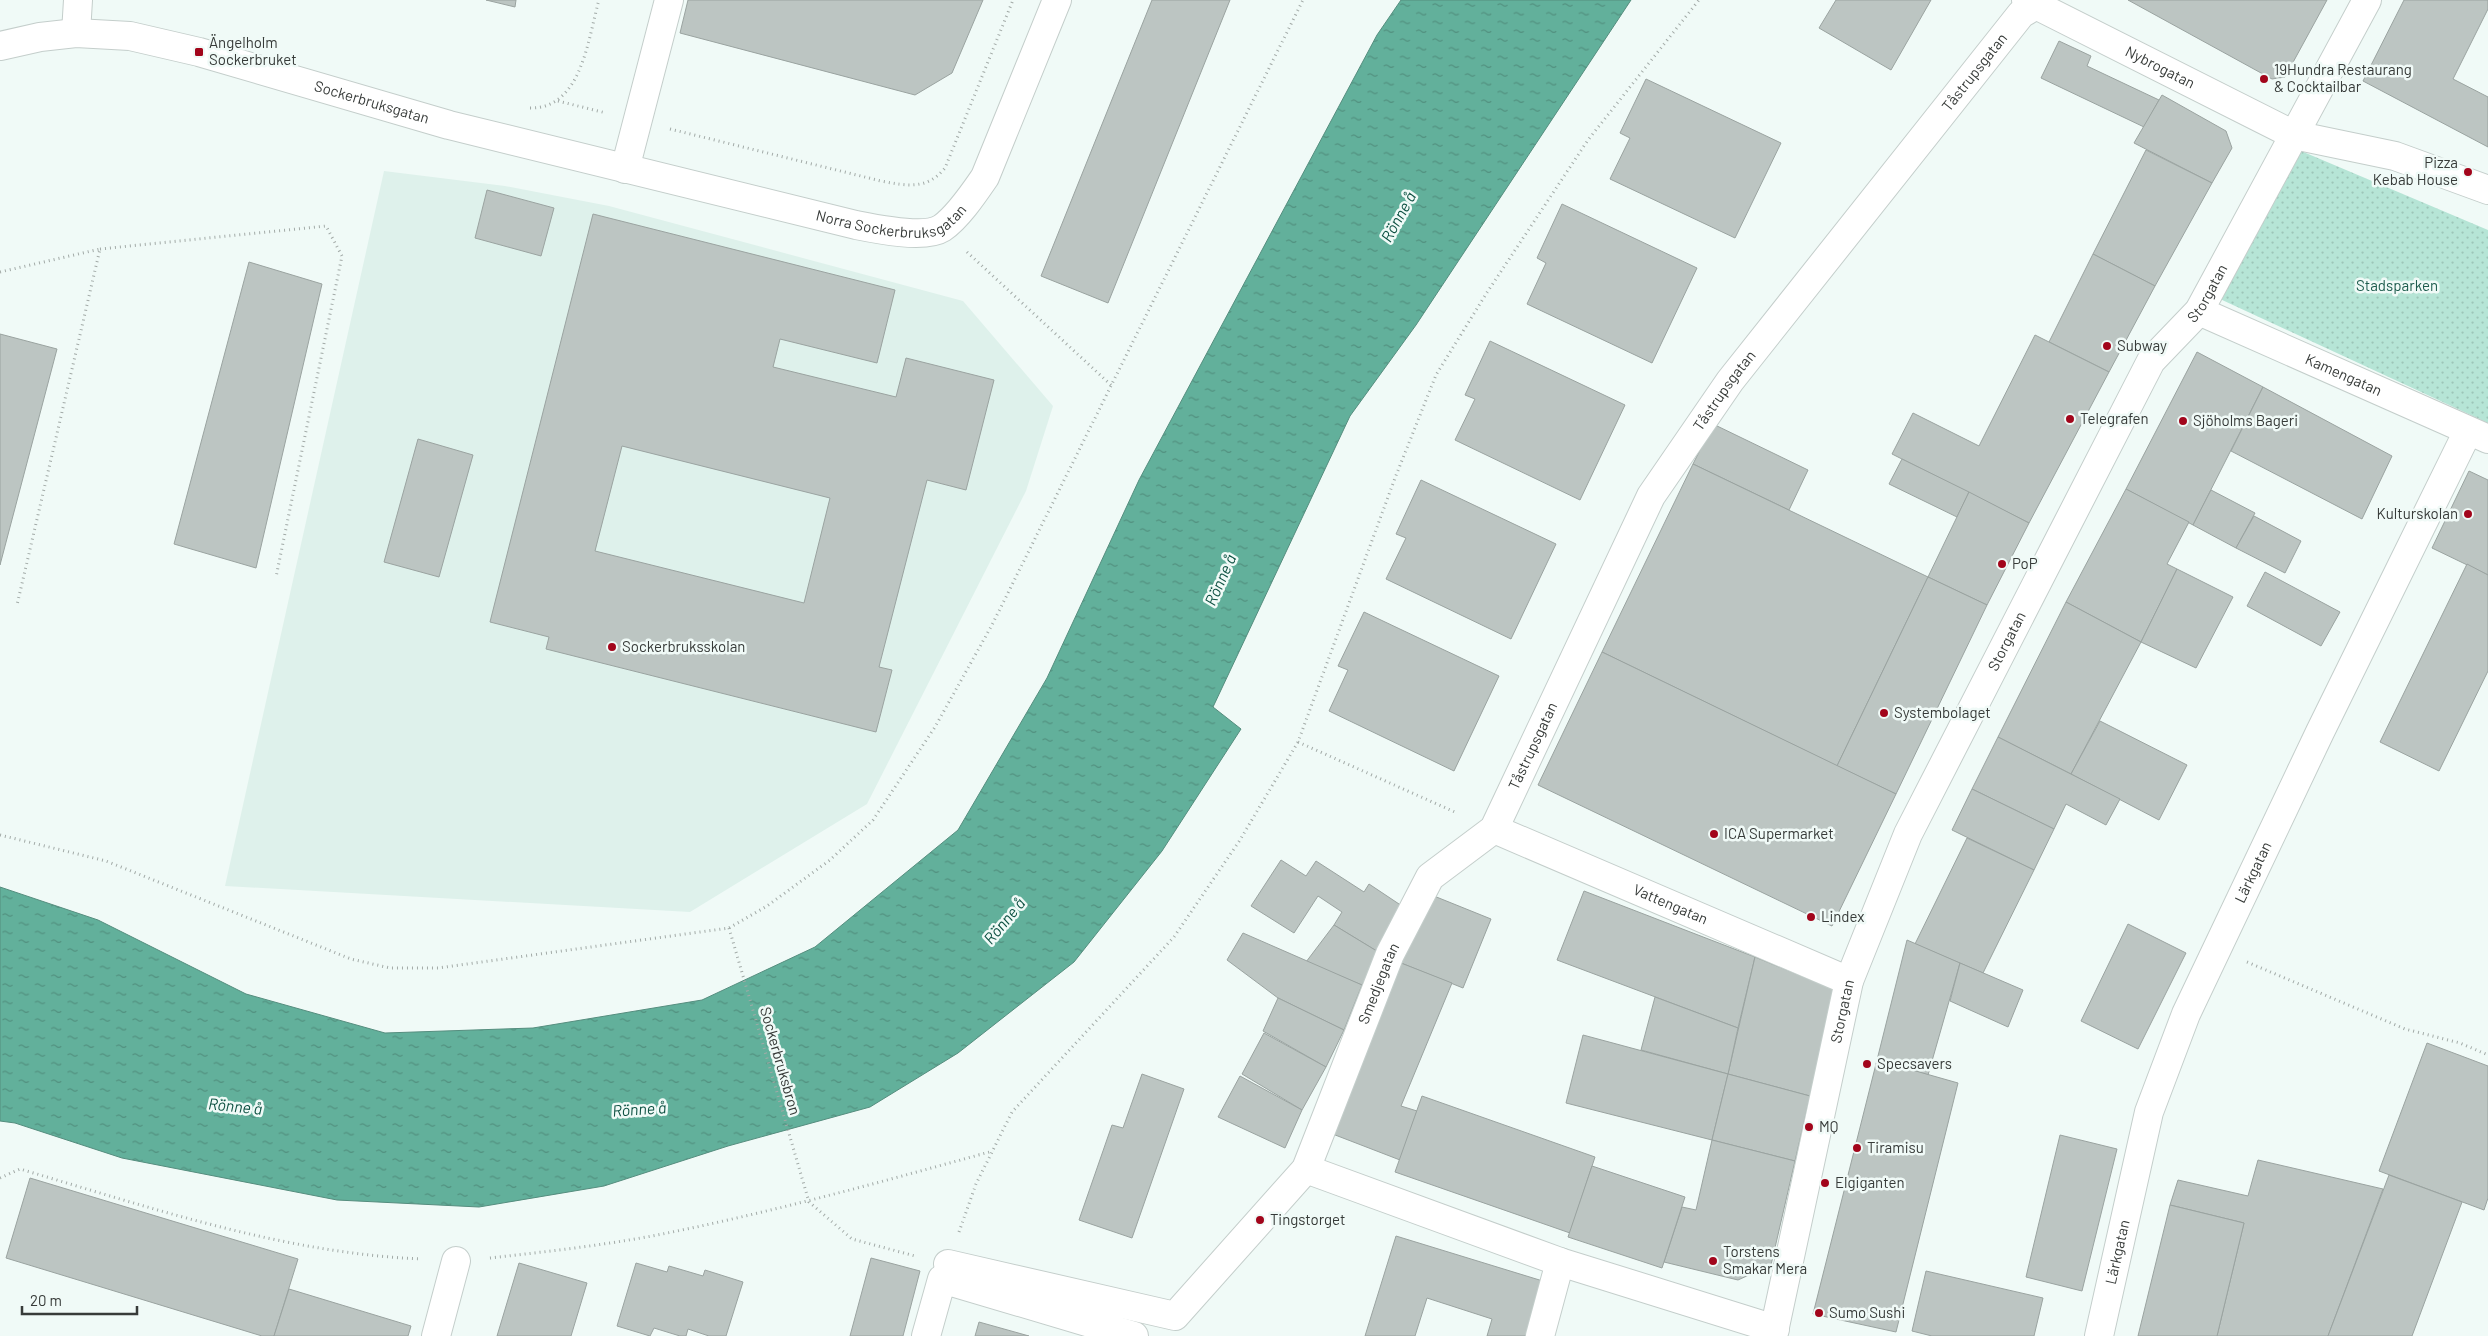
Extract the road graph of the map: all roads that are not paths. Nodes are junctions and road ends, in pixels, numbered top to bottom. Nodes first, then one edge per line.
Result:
1 (78, 0) edge
2 (669, 0) edge
3 (1057, 0) edge
4 (2367, 0) edge
5 (2031, 3) edge
6 (76, 33) junction
7 (0, 46) edge
8 (2294, 135) junction
9 (625, 169) junction
10 (2488, 190) edge
11 (2199, 312) junction
12 (2478, 435) edge
13 (1494, 829) junction
14 (1849, 981) junction
15 (1306, 1169) junction
16 (456, 1261) road end
17 (1560, 1262) junction
18 (945, 1272) junction
19 (1774, 1332) edge
20 (436, 1336) edge
21 (926, 1336) edge
22 (1134, 1336) edge
23 (1540, 1336) edge
24 (2099, 1336) edge

1 - 6 street
2 - 9 street
3 - 9 street, Norra Sockerbruksgatan
4 - 8 street, Storgatan
5 - 8 street, Nybrogatan
5 - 13 street, Tåstrupsgatan
6 - 7 street, Sockerbruksgatan
6 - 9 street, Sockerbruksgatan
8 - 10 street, Nybrogatan
8 - 11 street, Storgatan
11 - 12 street, Kamengatan
11 - 14 street, Storgatan
12 - 24 street, Lärkgatan
13 - 14 street, Vattengatan
13 - 15 street, Smedjegatan
14 - 19 street, Storgatan
15 - 17 street
15 - 18 street
16 - 20 street
17 - 19 street
17 - 23 street
18 - 21 street
18 - 22 street

